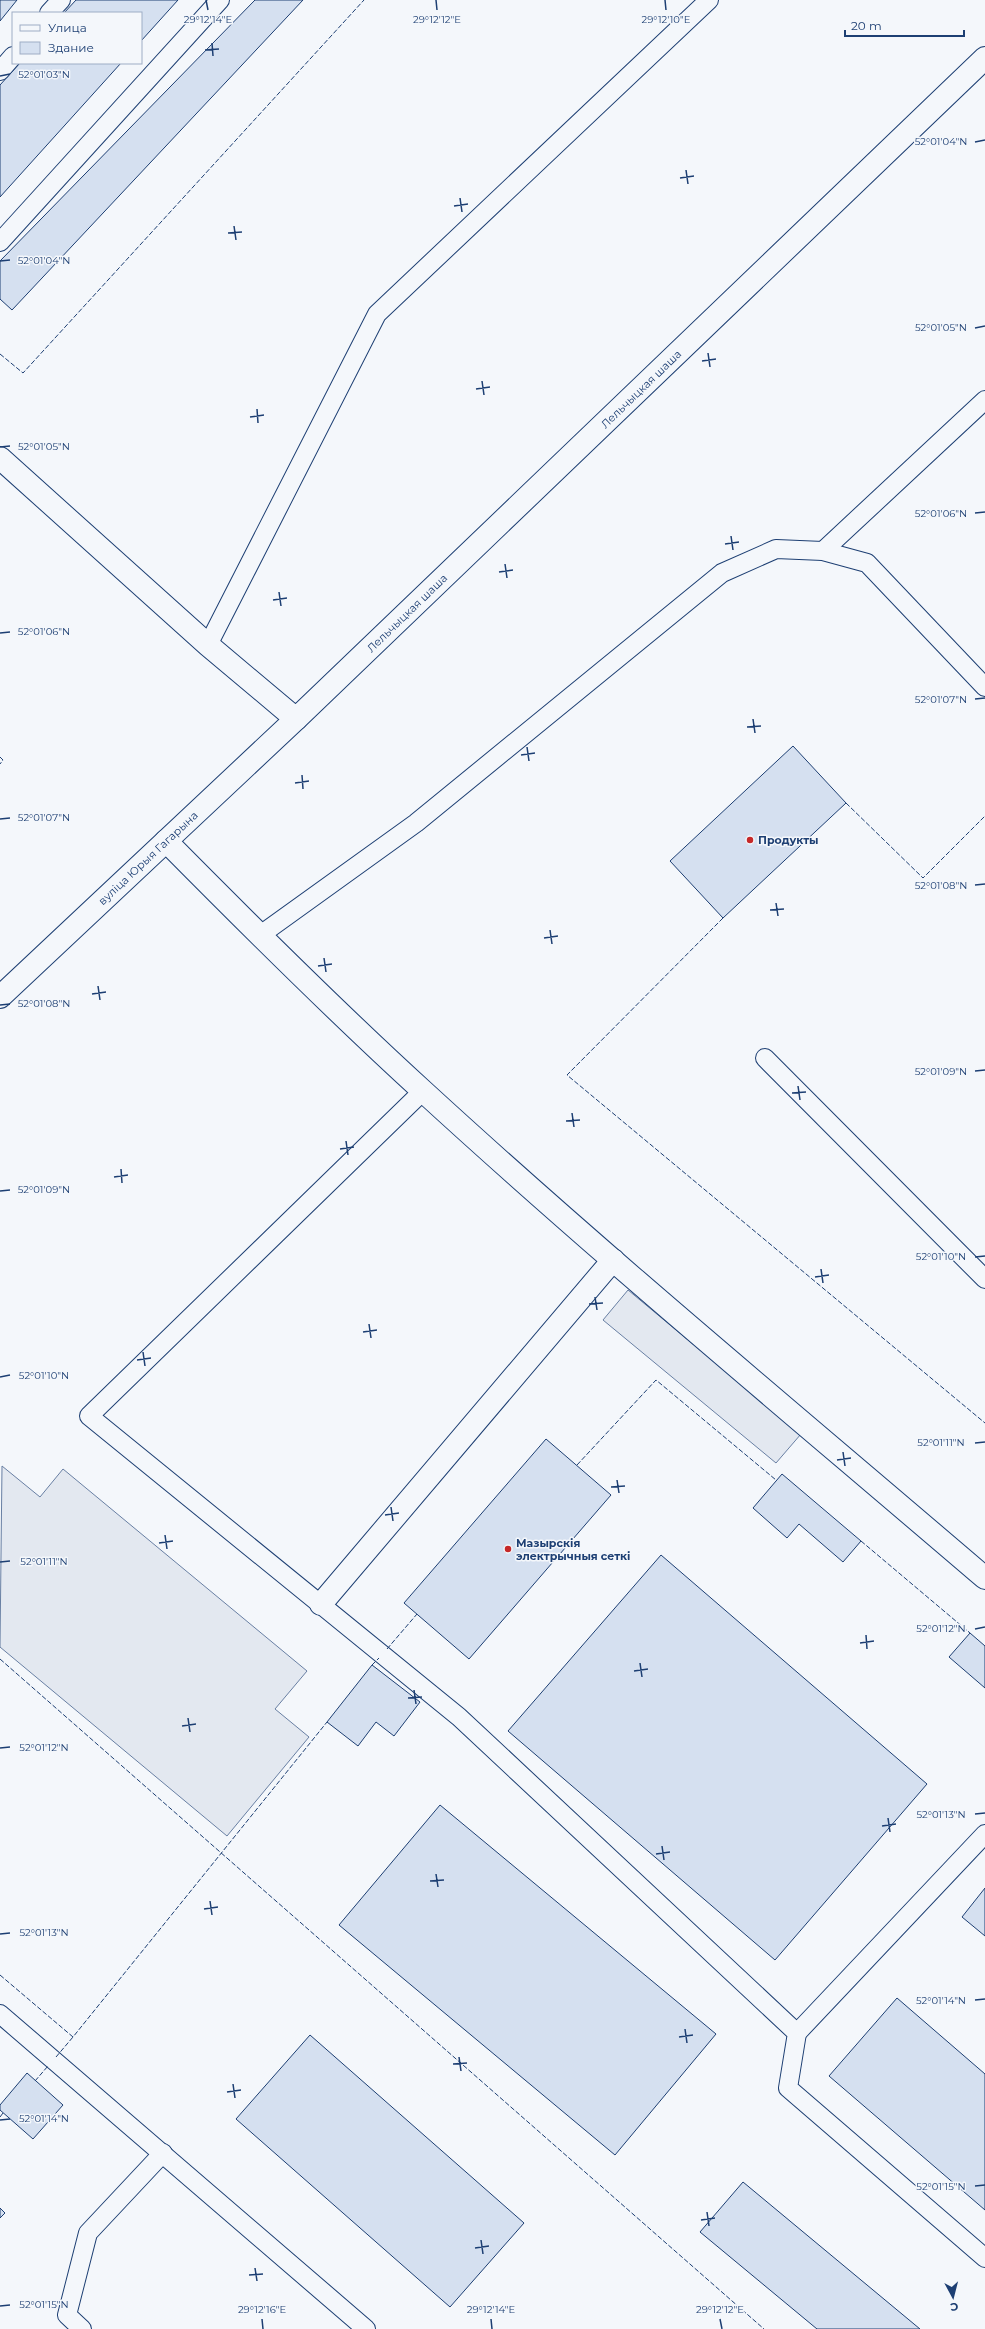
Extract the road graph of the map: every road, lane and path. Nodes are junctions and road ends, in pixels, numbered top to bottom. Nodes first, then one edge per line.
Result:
1 (61, 0) edge
2 (220, 0) edge
3 (709, 0) edge
4 (51, 12) edge
5 (12, 57) edge
6 (985, 58) edge
7 (0, 71) edge
8 (2, 235) edge
9 (985, 400) edge
10 (0, 458) edge
11 (823, 551) junction
12 (208, 646) junction
13 (985, 686) edge
14 (296, 719) junction
15 (166, 841) junction
16 (259, 936) junction
17 (0, 997) edge
18 (765, 1058) dead end
19 (423, 1092) junction
20 (613, 1260) junction
21 (985, 1279) edge
22 (985, 1578) edge
23 (321, 1604) junction
24 (985, 1834) edge
25 (0, 2014) edge
26 (796, 2033) junction
27 (163, 2153) junction
28 (985, 2258) edge
29 (82, 2329) edge
30 (366, 2329) edge

1 - 4 lane
2 - 8 lane
3 - 12 lane
5 - 7 lane
6 - 14 main road, Лельчыцкая шаша
9 - 11 lane
10 - 12 main road
11 - 13 lane
11 - 16 lane
12 - 14 main road
14 - 15 main road, вуліца Юрыя Гагарына
15 - 16 main road
15 - 17 main road, вуліца Юрыя Гагарына
16 - 19 main road
18 - 21 lane
19 - 20 main road
19 - 23 lane
20 - 22 main road
20 - 23 main road
23 - 26 lane
24 - 26 lane
25 - 27 lane
26 - 28 lane
27 - 29 lane
27 - 30 lane

